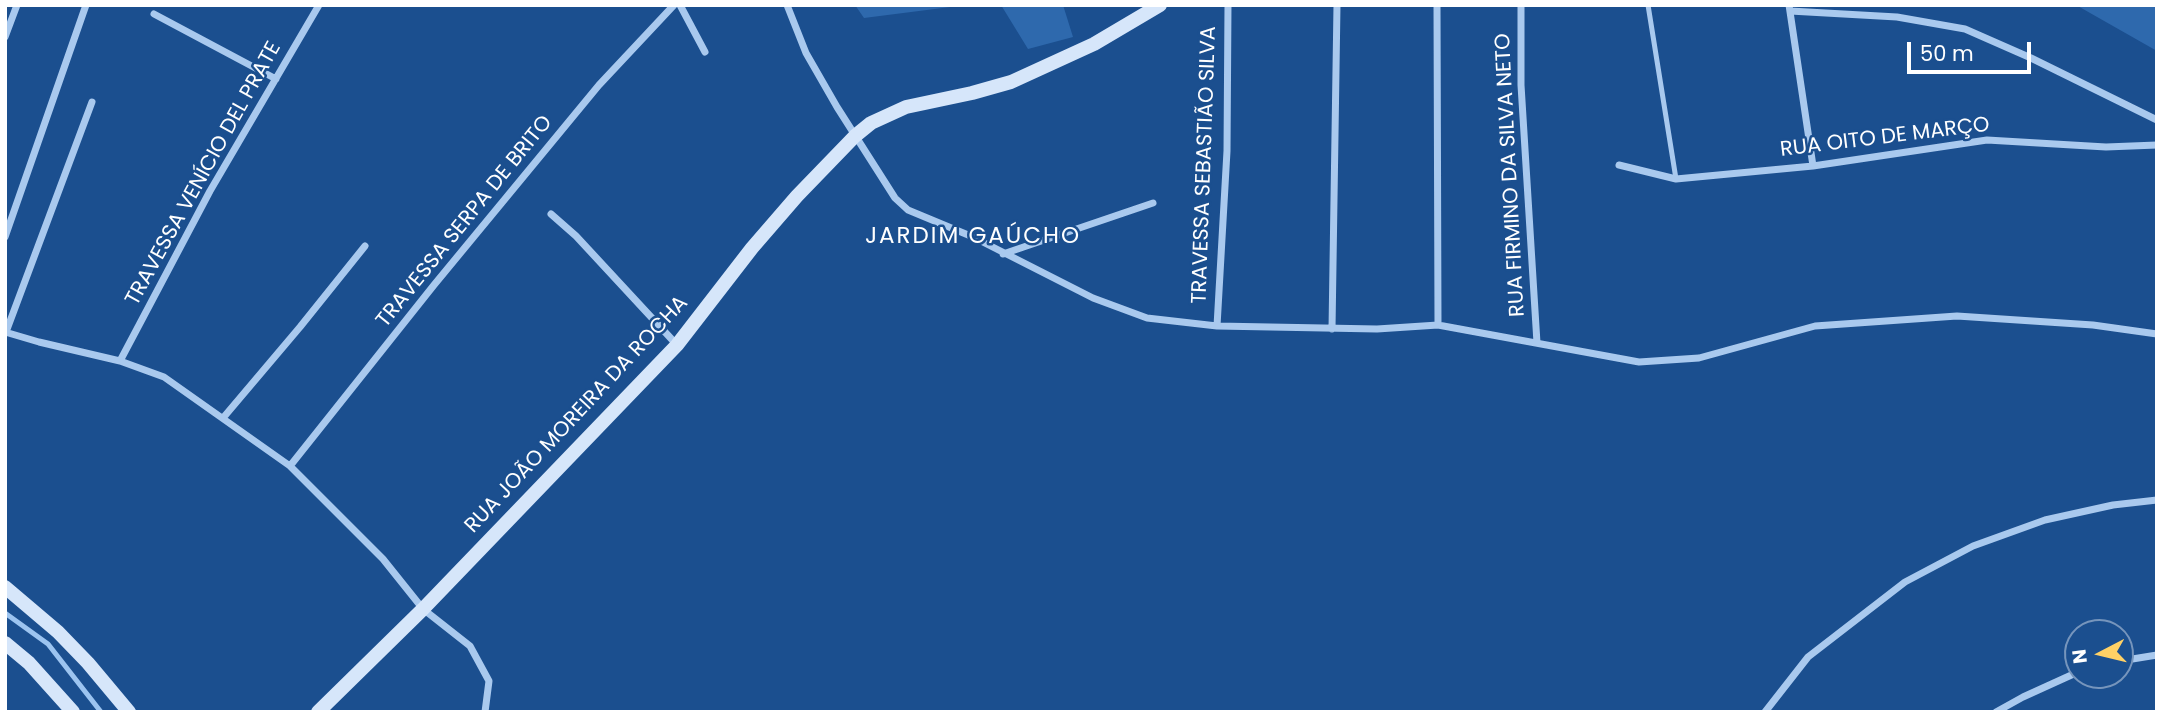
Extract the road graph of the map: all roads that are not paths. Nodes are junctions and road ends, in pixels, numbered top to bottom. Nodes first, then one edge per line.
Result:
1 (17, 5) edge
2 (86, 5) edge
3 (319, 5) edge
4 (674, 5) edge
5 (680, 5) edge
6 (787, 5) edge
7 (1160, 5) edge
8 (1228, 5) edge
9 (1337, 5) edge
10 (1437, 5) edge
11 (1521, 5) edge
12 (1647, 5) edge
13 (1790, 8) edge
14 (154, 14) dead end
15 (5, 37) edge
16 (705, 52) dead end
17 (276, 79) junction
18 (92, 102) dead end
19 (2157, 120) edge
20 (855, 136) junction
21 (2157, 145) edge
22 (1619, 165) dead end
23 (1814, 166) junction
24 (1676, 179) junction
25 (1153, 203) dead end
26 (551, 214) dead end
27 (5, 237) edge
28 (365, 246) dead end
29 (1003, 254) junction
30 (1438, 325) junction
31 (1217, 327) junction
32 (1332, 329) junction
33 (6, 332) edge
34 (2157, 334) edge
35 (1536, 343) junction
36 (677, 345) junction
37 (120, 361) junction
38 (223, 418) junction
39 (290, 466) junction
40 (2157, 500) edge
41 (5, 587) edge
42 (423, 609) junction
43 (5, 643) edge
44 (2157, 655) edge
45 (2134, 659) edge
46 (2064, 678) edge
47 (73, 712) edge
48 (129, 712) edge
49 (318, 712) edge
50 (485, 712) edge
51 (1765, 712) edge
52 (1996, 712) edge

1 - 15 street
2 - 27 street
3 - 17 street, TRAVESSA VENÍCIO DEL PRATE
4 - 39 street, TRAVESSA SERPA DE BRITO
5 - 16 street
6 - 20 street
7 - 20 street, RUA JOÃO MOREIRA DA ROCHA
8 - 31 street, TRAVESSA SEBASTIÃO SILVA
9 - 32 street
10 - 30 street
11 - 35 street, RUA FIRMINO DA SILVA NETO
12 - 24 lane
13 - 19 street
13 - 23 street
14 - 17 street
17 - 37 street, TRAVESSA VENÍCIO DEL PRATE
18 - 33 street
20 - 29 street
20 - 36 street, RUA JOÃO MOREIRA DA ROCHA
21 - 23 street, RUA OITO DE MARÇO
22 - 24 street, RUA OITO DE MARÇO
23 - 24 street, RUA OITO DE MARÇO
25 - 29 street
26 - 36 street
28 - 38 street
29 - 31 street
30 - 32 street
30 - 35 street
31 - 32 street
33 - 37 street
34 - 35 street
36 - 42 street, RUA JOÃO MOREIRA DA ROCHA
37 - 38 street
38 - 39 street
39 - 42 street
40 - 51 street
41 - 48 street
42 - 49 street, RUA JOÃO MOREIRA DA ROCHA
42 - 50 street
43 - 47 street
44 - 45 street
46 - 52 street

